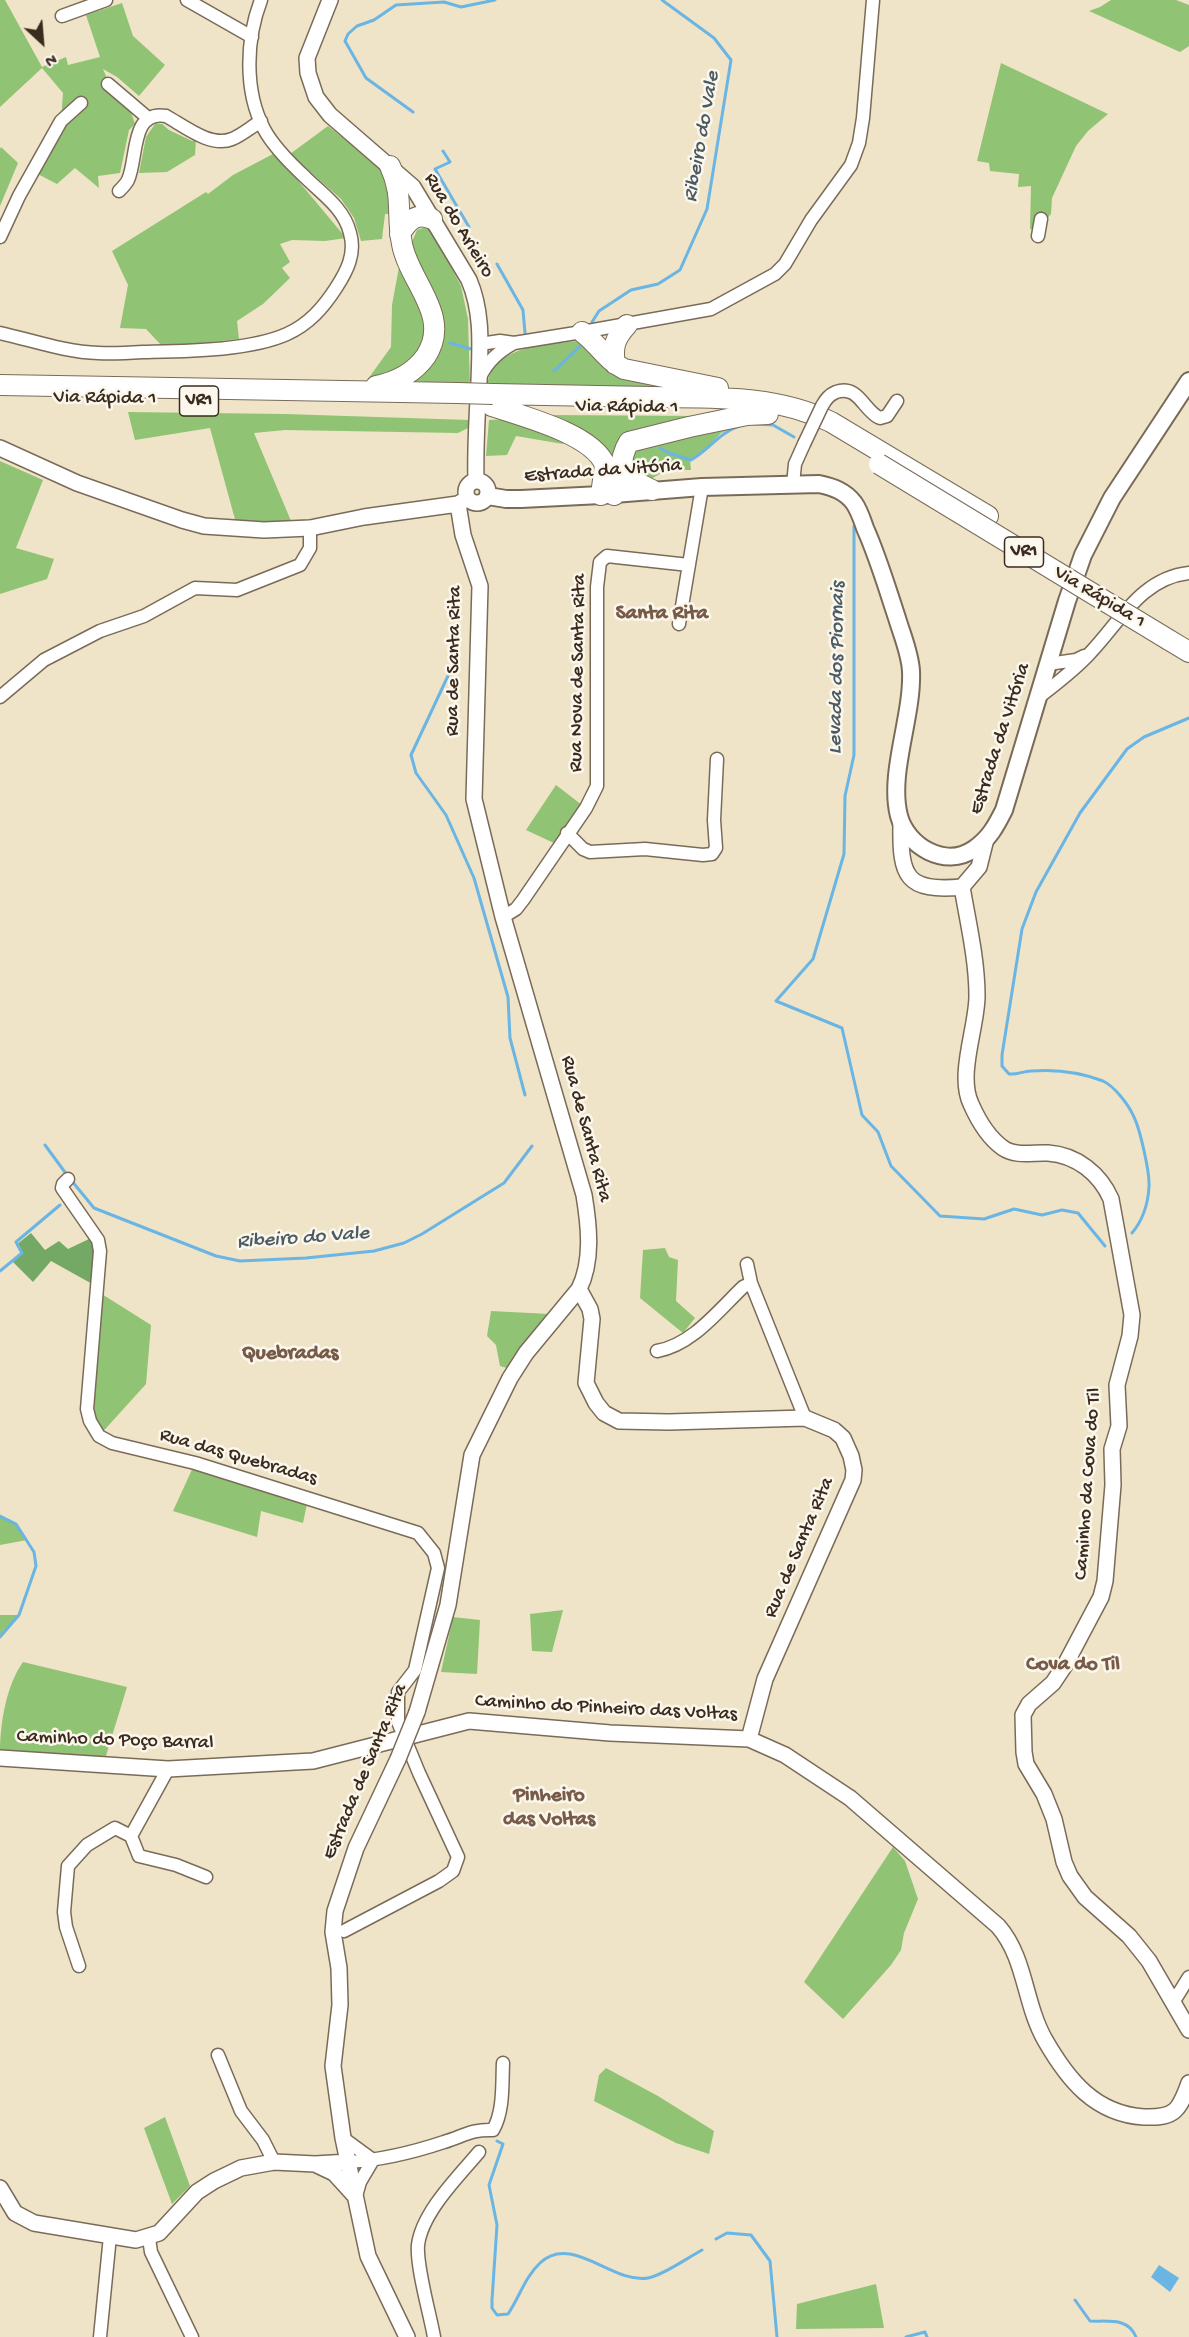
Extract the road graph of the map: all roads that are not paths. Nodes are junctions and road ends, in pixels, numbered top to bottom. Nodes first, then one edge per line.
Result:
1 (106, 0) edge
2 (187, 0) edge
3 (261, 0) edge
4 (330, 0) edge
5 (873, 0) edge
6 (62, 16) dead end
7 (252, 37) junction
8 (108, 84) dead end
9 (81, 103) dead end
10 (148, 118) junction
11 (261, 121) junction
12 (390, 166) junction
13 (119, 191) dead end
14 (432, 219) junction
15 (1041, 219) dead end
16 (400, 234) junction
17 (1038, 236) dead end
18 (0, 237) edge
19 (479, 321) junction
20 (627, 324) junction
21 (582, 332) junction
22 (0, 333) edge
23 (499, 346) junction
24 (480, 347) junction
25 (615, 364) junction
26 (479, 379) junction
27 (1189, 381) edge
28 (0, 385) edge
29 (347, 391) junction
30 (0, 397) edge
31 (457, 399) junction
32 (493, 400) junction
33 (897, 401) dead end
34 (769, 407) junction
35 (0, 448) edge
36 (620, 465) junction
37 (476, 481) junction
38 (793, 485) junction
39 (702, 487) junction
40 (652, 490) junction
41 (608, 495) junction
42 (488, 496) junction
43 (463, 501) junction
44 (310, 528) junction
45 (689, 565) junction
46 (1189, 573) edge
47 (679, 624) dead end
48 (1178, 635) edge
49 (1056, 639) junction
50 (1189, 652) edge
51 (1091, 653) junction
52 (1068, 662) junction
53 (1048, 664) junction
54 (0, 697) edge
55 (1038, 697) junction
56 (717, 759) dead end
57 (901, 824) junction
58 (567, 833) junction
59 (986, 840) junction
60 (959, 855) junction
61 (967, 881) junction
62 (503, 917) junction
63 (68, 1179) dead end
64 (747, 1264) dead end
65 (751, 1283) junction
66 (579, 1289) junction
67 (657, 1351) dead end
68 (805, 1418) junction
69 (404, 1737) junction
70 (749, 1739) junction
71 (0, 1758) edge
72 (168, 1769) junction
73 (131, 1836) junction
74 (206, 1877) dead end
75 (344, 1931) dead end
76 (79, 1966) dead end
77 (1189, 1977) edge
78 (1174, 2001) junction
79 (1189, 2030) edge
80 (218, 2055) dead end
81 (502, 2062) dead end
82 (1189, 2083) edge
83 (342, 2131) junction
84 (479, 2152) dead end
85 (274, 2162) junction
86 (349, 2162) junction
87 (315, 2164) junction
88 (371, 2164) junction
89 (0, 2188) edge
90 (356, 2197) junction
91 (110, 2236) junction
92 (149, 2238) junction
93 (100, 2337) edge
94 (192, 2337) edge
95 (407, 2337) edge
96 (434, 2337) edge

1 - 6 street
2 - 7 street
3 - 7 street
4 - 12 street, Rua do Arieiro
5 - 20 street
7 - 11 street
8 - 10 street
9 - 18 street
10 - 11 street
10 - 13 street
11 - 22 street
12 - 14 street, Rua do Arieiro
12 - 16 highway
14 - 16 highway
14 - 19 street, Rua do Arieiro
15 - 17 street
16 - 29 highway
19 - 23 street
19 - 24 street, Rua do Arieiro
20 - 21 street
20 - 25 highway
21 - 23 street
21 - 25 highway
23 - 24 street
23 - 26 street
24 - 26 street, Rua do Arieiro
25 - 34 highway
26 - 37 street, Rua do Arieiro
27 - 49 main road, Estrada da Vitória
28 - 29 highway, Via Rápida 1 / VR1
29 - 31 highway, Via Rápida 1 / VR1
30 - 31 highway, Via Rápida 1 / VR1
31 - 32 highway, Via Rápida 1 / VR1, bridge
32 - 34 highway, Via Rápida 1 / VR1
32 - 41 highway
33 - 38 street, bridge
34 - 36 highway
34 - 48 highway, Via Rápida 1 / VR1
35 - 44 street
36 - 40 highway
36 - 41 highway
37 - 42 street
37 - 43 street
38 - 39 main road, Estrada da Vitória
38 - 57 main road, Estrada da Vitória
39 - 40 main road, Estrada da Vitória
39 - 45 street
40 - 41 main road, Estrada da Vitória
41 - 42 main road, Estrada da Vitória
42 - 43 street
43 - 44 street
43 - 62 street, Rua de Santa Rita
44 - 54 street
45 - 47 street
45 - 58 street, Rua Nova de Santa Rita
46 - 51 street
48 - 50 highway, Via Rápida 1 / VR1
49 - 52 street
49 - 53 main road, Estrada da Vitória
51 - 52 street
51 - 55 street
52 - 53 street
53 - 55 main road, Estrada da Vitória
55 - 59 main road, Estrada da Vitória
56 - 58 street
57 - 60 main road, Estrada da Vitória
57 - 61 street
58 - 62 street, Rua Nova de Santa Rita
59 - 60 main road, Estrada da Vitória
59 - 61 street
60 - 61 street, Caminho da Cova do Til
61 - 78 street, Caminho da Cova do Til
62 - 66 street, Rua de Santa Rita
63 - 69 street, Rua das Quebradas
64 - 65 street
65 - 67 street
65 - 68 street
66 - 68 street, Rua de Santa Rita
66 - 83 street, Estrada de Santa Rita, bridge
68 - 70 street, Rua de Santa Rita
69 - 70 street, Caminho do Pinheiro das Voltas
69 - 72 street, Caminho do Poço Barral
69 - 75 street
70 - 82 street, Caminho do Pinheiro das Voltas
71 - 72 street, Caminho do Poço Barral
72 - 73 street
73 - 74 street
73 - 76 street
77 - 78 street
78 - 79 street, Caminho da Cova do Til
80 - 85 street
81 - 88 street
83 - 86 street, Estrada de Santa Rita
83 - 87 street, Estrada de Santa Rita
83 - 88 street
84 - 96 street
85 - 87 street
85 - 92 street
86 - 87 street
86 - 88 street
86 - 90 street, Estrada de Santa Rita
87 - 90 street
88 - 90 street
89 - 91 street
90 - 95 street, Estrada de Santa Rita
91 - 92 street
91 - 93 street
92 - 94 street

